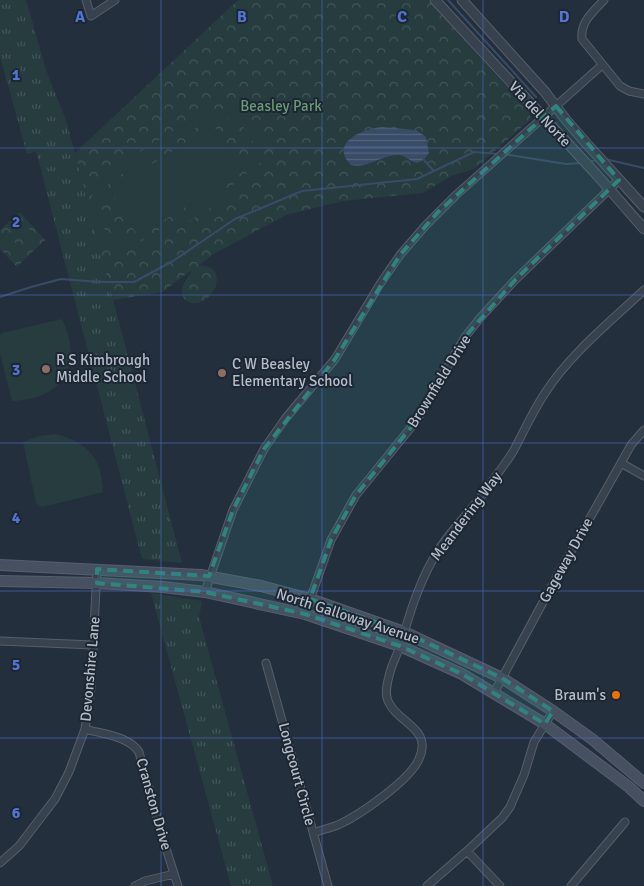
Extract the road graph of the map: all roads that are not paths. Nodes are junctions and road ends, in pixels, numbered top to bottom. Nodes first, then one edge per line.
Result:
1 (86, 0) edge
2 (114, 0) edge
3 (435, 0) edge
4 (604, 0) edge
5 (465, 1) edge
6 (602, 65) junction
7 (644, 94) edge
8 (556, 106) junction
9 (544, 116) junction
10 (619, 180) junction
11 (610, 189) junction
12 (644, 207) edge
13 (644, 229) edge
14 (644, 290) edge
15 (644, 430) edge
16 (621, 463) junction
17 (644, 476) edge
18 (3, 565) edge
19 (97, 569) junction
20 (210, 576) junction
21 (2, 581) edge
22 (97, 583) junction
23 (205, 592) junction
24 (310, 599) junction
25 (305, 614) junction
26 (404, 632) junction
27 (0, 641) edge
28 (93, 645) junction
29 (400, 646) junction
30 (266, 662) dead end
31 (502, 678) junction
32 (494, 693) junction
33 (553, 711) junction
34 (545, 724) junction
35 (85, 730) junction
36 (642, 781) edge
37 (632, 789) junction
38 (644, 801) edge
39 (625, 822) dead end
40 (313, 833) junction
41 (467, 850) junction
42 (0, 863) edge
43 (174, 874) junction
44 (135, 886) edge
45 (178, 886) edge
46 (328, 886) edge
47 (427, 886) edge
48 (500, 886) edge
49 (571, 886) edge

1 - 2 street
3 - 9 street, Via del Norte
4 - 6 street
5 - 8 street, Via del Norte
6 - 7 street
6 - 8 street
8 - 9 street
8 - 10 street, Via del Norte
9 - 11 street, Via del Norte
9 - 20 street
10 - 11 street, Brownfield Drive
10 - 12 street, Via del Norte
11 - 13 street, Via del Norte
11 - 24 street, Brownfield Drive
14 - 26 street, Meandering Way
15 - 16 street, Gageway Drive
16 - 17 street
16 - 31 street, Gageway Drive
18 - 19 main road, North Galloway Avenue
18 - 21 main road
19 - 20 main road, North Galloway Avenue
19 - 22 street, Devonshire Lane
20 - 23 street
20 - 24 main road, North Galloway Avenue
21 - 22 main road, North Galloway Avenue
22 - 23 main road, North Galloway Avenue
22 - 28 street, Devonshire Lane
23 - 25 main road, North Galloway Avenue
24 - 25 street, Brownfield Drive
24 - 26 main road, North Galloway Avenue
25 - 29 main road, North Galloway Avenue
26 - 29 street, Meandering Way
26 - 31 main road, North Galloway Avenue
27 - 28 street
28 - 35 street, Devonshire Lane
29 - 32 main road, North Galloway Avenue
29 - 40 street, Meandering Way
30 - 40 street, Longcourt Circle
31 - 32 street, Gageway Drive
31 - 33 main road, North Galloway Avenue
32 - 34 main road, North Galloway Avenue
33 - 34 street
33 - 36 main road, North Galloway Avenue
34 - 37 main road, North Galloway Avenue
34 - 41 street
35 - 42 street, Devonshire Lane
35 - 43 street, Cranston Drive
36 - 37 main road
37 - 38 main road, North Galloway Avenue
39 - 49 street
40 - 46 street, Longcourt Circle
41 - 47 street
41 - 48 street
43 - 44 street
43 - 45 street, Cranston Drive

